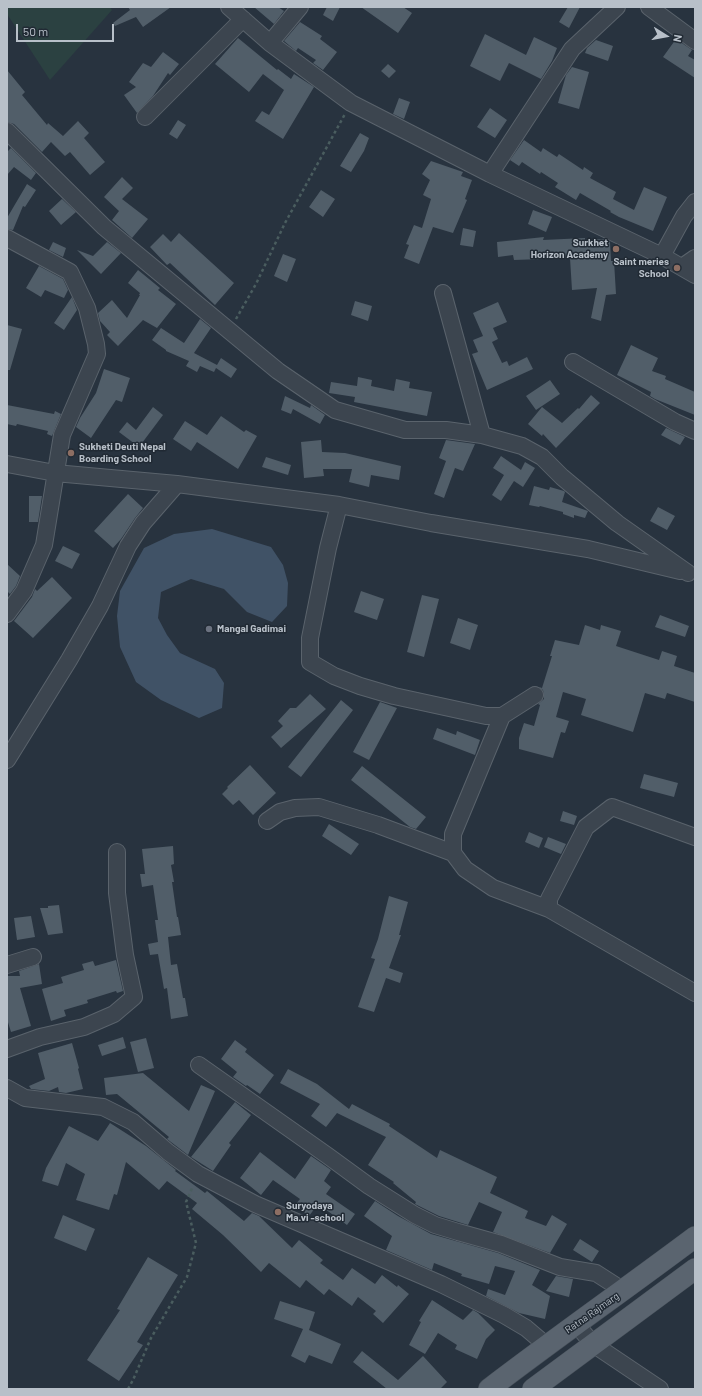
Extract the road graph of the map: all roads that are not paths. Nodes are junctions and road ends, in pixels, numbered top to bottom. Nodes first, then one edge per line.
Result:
1 (229, 7) edge
2 (300, 7) edge
3 (617, 7) edge
4 (649, 7) edge
5 (243, 19) junction
6 (695, 41) edge
7 (270, 43) junction
8 (145, 116) dead end
9 (7, 131) edge
10 (490, 174) junction
11 (695, 202) edge
12 (7, 238) edge
13 (662, 256) junction
14 (695, 258) edge
15 (688, 271) edge
16 (443, 293) dead end
17 (573, 362) dead end
18 (695, 430) edge
19 (482, 436) junction
20 (7, 464) edge
21 (55, 473) junction
22 (176, 484) junction
23 (339, 505) junction
24 (692, 575) edge
25 (7, 614) edge
26 (535, 695) dead end
27 (502, 716) junction
28 (7, 760) edge
29 (267, 821) dead end
30 (695, 837) edge
31 (117, 852) dead end
32 (453, 853) junction
33 (549, 909) junction
34 (33, 957) dead end
35 (7, 965) edge
36 (695, 993) edge
37 (7, 1049) edge
38 (199, 1065) dead end
39 (7, 1088) edge
40 (695, 1237) edge
41 (695, 1269) edge
42 (624, 1291) junction
43 (576, 1324) junction
44 (592, 1344) junction
45 (546, 1345) junction
46 (489, 1389) edge
47 (533, 1389) edge
48 (660, 1389) edge

1 - 5 street
2 - 7 street
3 - 10 street
4 - 6 street
5 - 7 street
5 - 8 street
7 - 10 street
9 - 19 street
10 - 13 street
11 - 13 street
12 - 21 street
13 - 15 street
14 - 15 street
16 - 19 street
17 - 18 street
19 - 24 street
20 - 21 street
21 - 22 street
21 - 25 street
22 - 23 street
22 - 28 street
23 - 24 street
23 - 27 street
26 - 27 street
27 - 32 street
29 - 32 street
30 - 33 street
31 - 37 street
32 - 33 street
33 - 36 street
34 - 35 street
38 - 42 street
39 - 45 street
40 - 42 main road, Ratna Rajmarg
41 - 44 main road
42 - 43 main road, Ratna Rajmarg
43 - 44 street
43 - 45 main road, Ratna Rajmarg
44 - 47 main road
44 - 48 street
45 - 46 main road, Ratna Rajmarg

